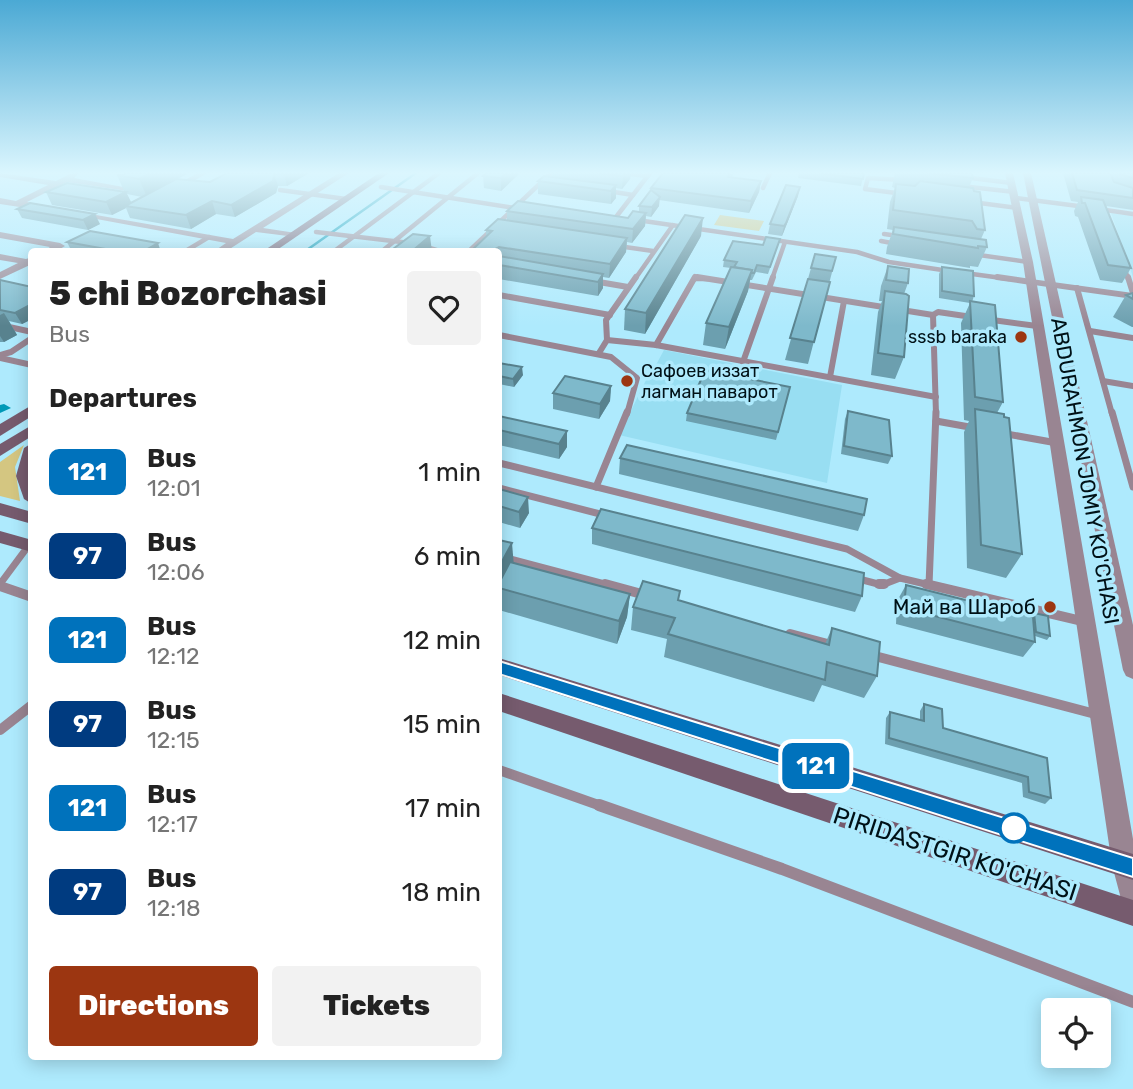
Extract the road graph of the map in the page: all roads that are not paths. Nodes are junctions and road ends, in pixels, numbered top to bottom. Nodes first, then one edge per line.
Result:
1 (130, 224) edge
2 (262, 224) edge
3 (309, 224) edge
4 (332, 224) edge
5 (372, 224) edge
6 (416, 224) edge
7 (497, 224) edge
8 (665, 224) edge
9 (1022, 224) edge
10 (1040, 224) edge
11 (673, 225) junction
12 (494, 227) junction
13 (254, 229) junction
14 (507, 229) edge
15 (320, 232) junction
16 (884, 234) dead end
17 (0, 235) edge
18 (293, 235) junction
19 (357, 235) junction
20 (209, 237) junction
21 (911, 238) edge
22 (395, 241) junction
23 (235, 242) junction
24 (785, 242) junction
25 (881, 242) dead end
26 (613, 245) edge
27 (905, 245) edge
28 (56, 248) edge
29 (191, 248) edge
30 (225, 248) edge
31 (273, 248) edge
32 (294, 248) edge
33 (339, 248) edge
34 (386, 248) edge
35 (436, 248) edge
36 (472, 248) edge
37 (653, 251) junction
38 (965, 253) edge
39 (0, 257) edge
40 (1121, 257) edge
41 (28, 261) edge
42 (28, 262) edge
43 (1028, 262) junction
44 (4, 277) edge
45 (590, 280) edge
46 (1031, 282) junction
47 (1053, 285) junction
48 (628, 287) junction
49 (768, 288) junction
50 (1077, 288) junction
51 (1133, 294) edge
52 (502, 296) edge
53 (844, 300) junction
54 (610, 315) junction
55 (933, 315) junction
56 (0, 325) edge
57 (1037, 326) junction
58 (28, 331) edge
59 (1090, 331) junction
60 (502, 336) edge
61 (1133, 338) edge
62 (607, 340) junction
63 (28, 341) edge
64 (656, 345) junction
65 (599, 353) junction
66 (0, 357) edge
67 (743, 362) junction
68 (28, 364) edge
69 (830, 377) junction
70 (1103, 381) junction
71 (1133, 386) edge
72 (936, 397) junction
73 (28, 412) edge
74 (18, 418) junction
75 (936, 421) junction
76 (0, 423) edge
77 (0, 431) edge
78 (28, 432) edge
79 (1057, 443) junction
80 (1122, 445) junction
81 (1133, 447) edge
82 (0, 451) edge
83 (28, 462) edge
84 (502, 464) edge
85 (1133, 486) edge
86 (596, 487) junction
87 (28, 488) edge
88 (502, 489) edge
89 (0, 509) edge
90 (28, 517) edge
91 (620, 519) edge
92 (3, 539) edge
93 (28, 545) edge
94 (28, 549) edge
95 (502, 557) edge
96 (843, 575) edge
97 (900, 578) junction
98 (0, 585) edge
99 (929, 585) junction
100 (28, 596) edge
101 (660, 599) edge
102 (1088, 623) junction
103 (778, 631) edge
104 (844, 648) edge
105 (858, 652) edge
106 (502, 668) edge
107 (1133, 670) edge
108 (502, 703) edge
109 (28, 708) edge
110 (1102, 716) junction
111 (0, 730) edge
112 (502, 771) edge
113 (1129, 866) edge
114 (1133, 901) edge
115 (1133, 913) edge
116 (1133, 1002) edge

1 - 20 street
2 - 13 street
3 - 18 main road
4 - 15 main road
5 - 19 lane
6 - 22 lane
7 - 12 lane
8 - 11 lane
9 - 43 street, ABDURAHMON JOMIY KO'CHASI
10 - 47 street, ABDURAHMON JOMIY KO'CHASI
11 - 24 lane
11 - 37 lane
12 - 14 lane
12 - 36 lane
13 - 18 street
13 - 23 street
15 - 19 lane
15 - 32 main road
16 - 21 lane
17 - 28 street
18 - 31 main road
19 - 22 lane
19 - 33 lane
20 - 23 street
20 - 29 lane
22 - 34 lane
22 - 35 lane
23 - 30 street
24 - 46 lane
24 - 49 lane
25 - 27 lane
26 - 37 lane
37 - 48 lane
38 - 43 lane
39 - 41 street
40 - 51 lane
42 - 44 street
43 - 46 street, ABDURAHMON JOMIY KO'CHASI
45 - 48 lane
46 - 47 street
46 - 57 street, ABDURAHMON JOMIY KO'CHASI
47 - 50 street
47 - 107 street, ABDURAHMON JOMIY KO'CHASI
48 - 54 lane
49 - 53 lane
49 - 64 lane
49 - 67 lane
50 - 51 street
50 - 59 lane
52 - 54 lane
53 - 55 lane
53 - 69 lane
54 - 62 lane
55 - 57 lane
55 - 72 lane
56 - 58 lane
57 - 79 street, ABDURAHMON JOMIY KO'CHASI
59 - 61 lane
59 - 70 lane
60 - 65 lane
62 - 64 lane
62 - 65 lane
63 - 66 lane
64 - 67 lane
65 - 86 lane
66 - 68 lane
67 - 69 lane
69 - 72 lane
70 - 71 lane
70 - 80 lane
72 - 75 lane
73 - 74 main road
74 - 76 main road
74 - 77 main road
75 - 79 lane
75 - 99 lane
78 - 82 main road
79 - 102 street, ABDURAHMON JOMIY KO'CHASI
80 - 81 lane
80 - 85 lane
83 - 87 main road
84 - 86 lane
86 - 97 lane
88 - 91 lane
89 - 90 main road
92 - 93 main road
94 - 98 lane
95 - 101 lane
96 - 97 lane
97 - 99 lane
98 - 100 lane
99 - 102 lane
102 - 110 street, ABDURAHMON JOMIY KO'CHASI
103 - 104 lane
105 - 110 lane
106 - 113 main road, PIRIDASTGIR KO'CHASI
108 - 115 main road, PIRIDASTGIR KO'CHASI
109 - 111 lane
110 - 113 street, ABDURAHMON JOMIY KO'CHASI
112 - 116 lane
113 - 114 street, ABDURAHMON JOMIY KO'CHASI

